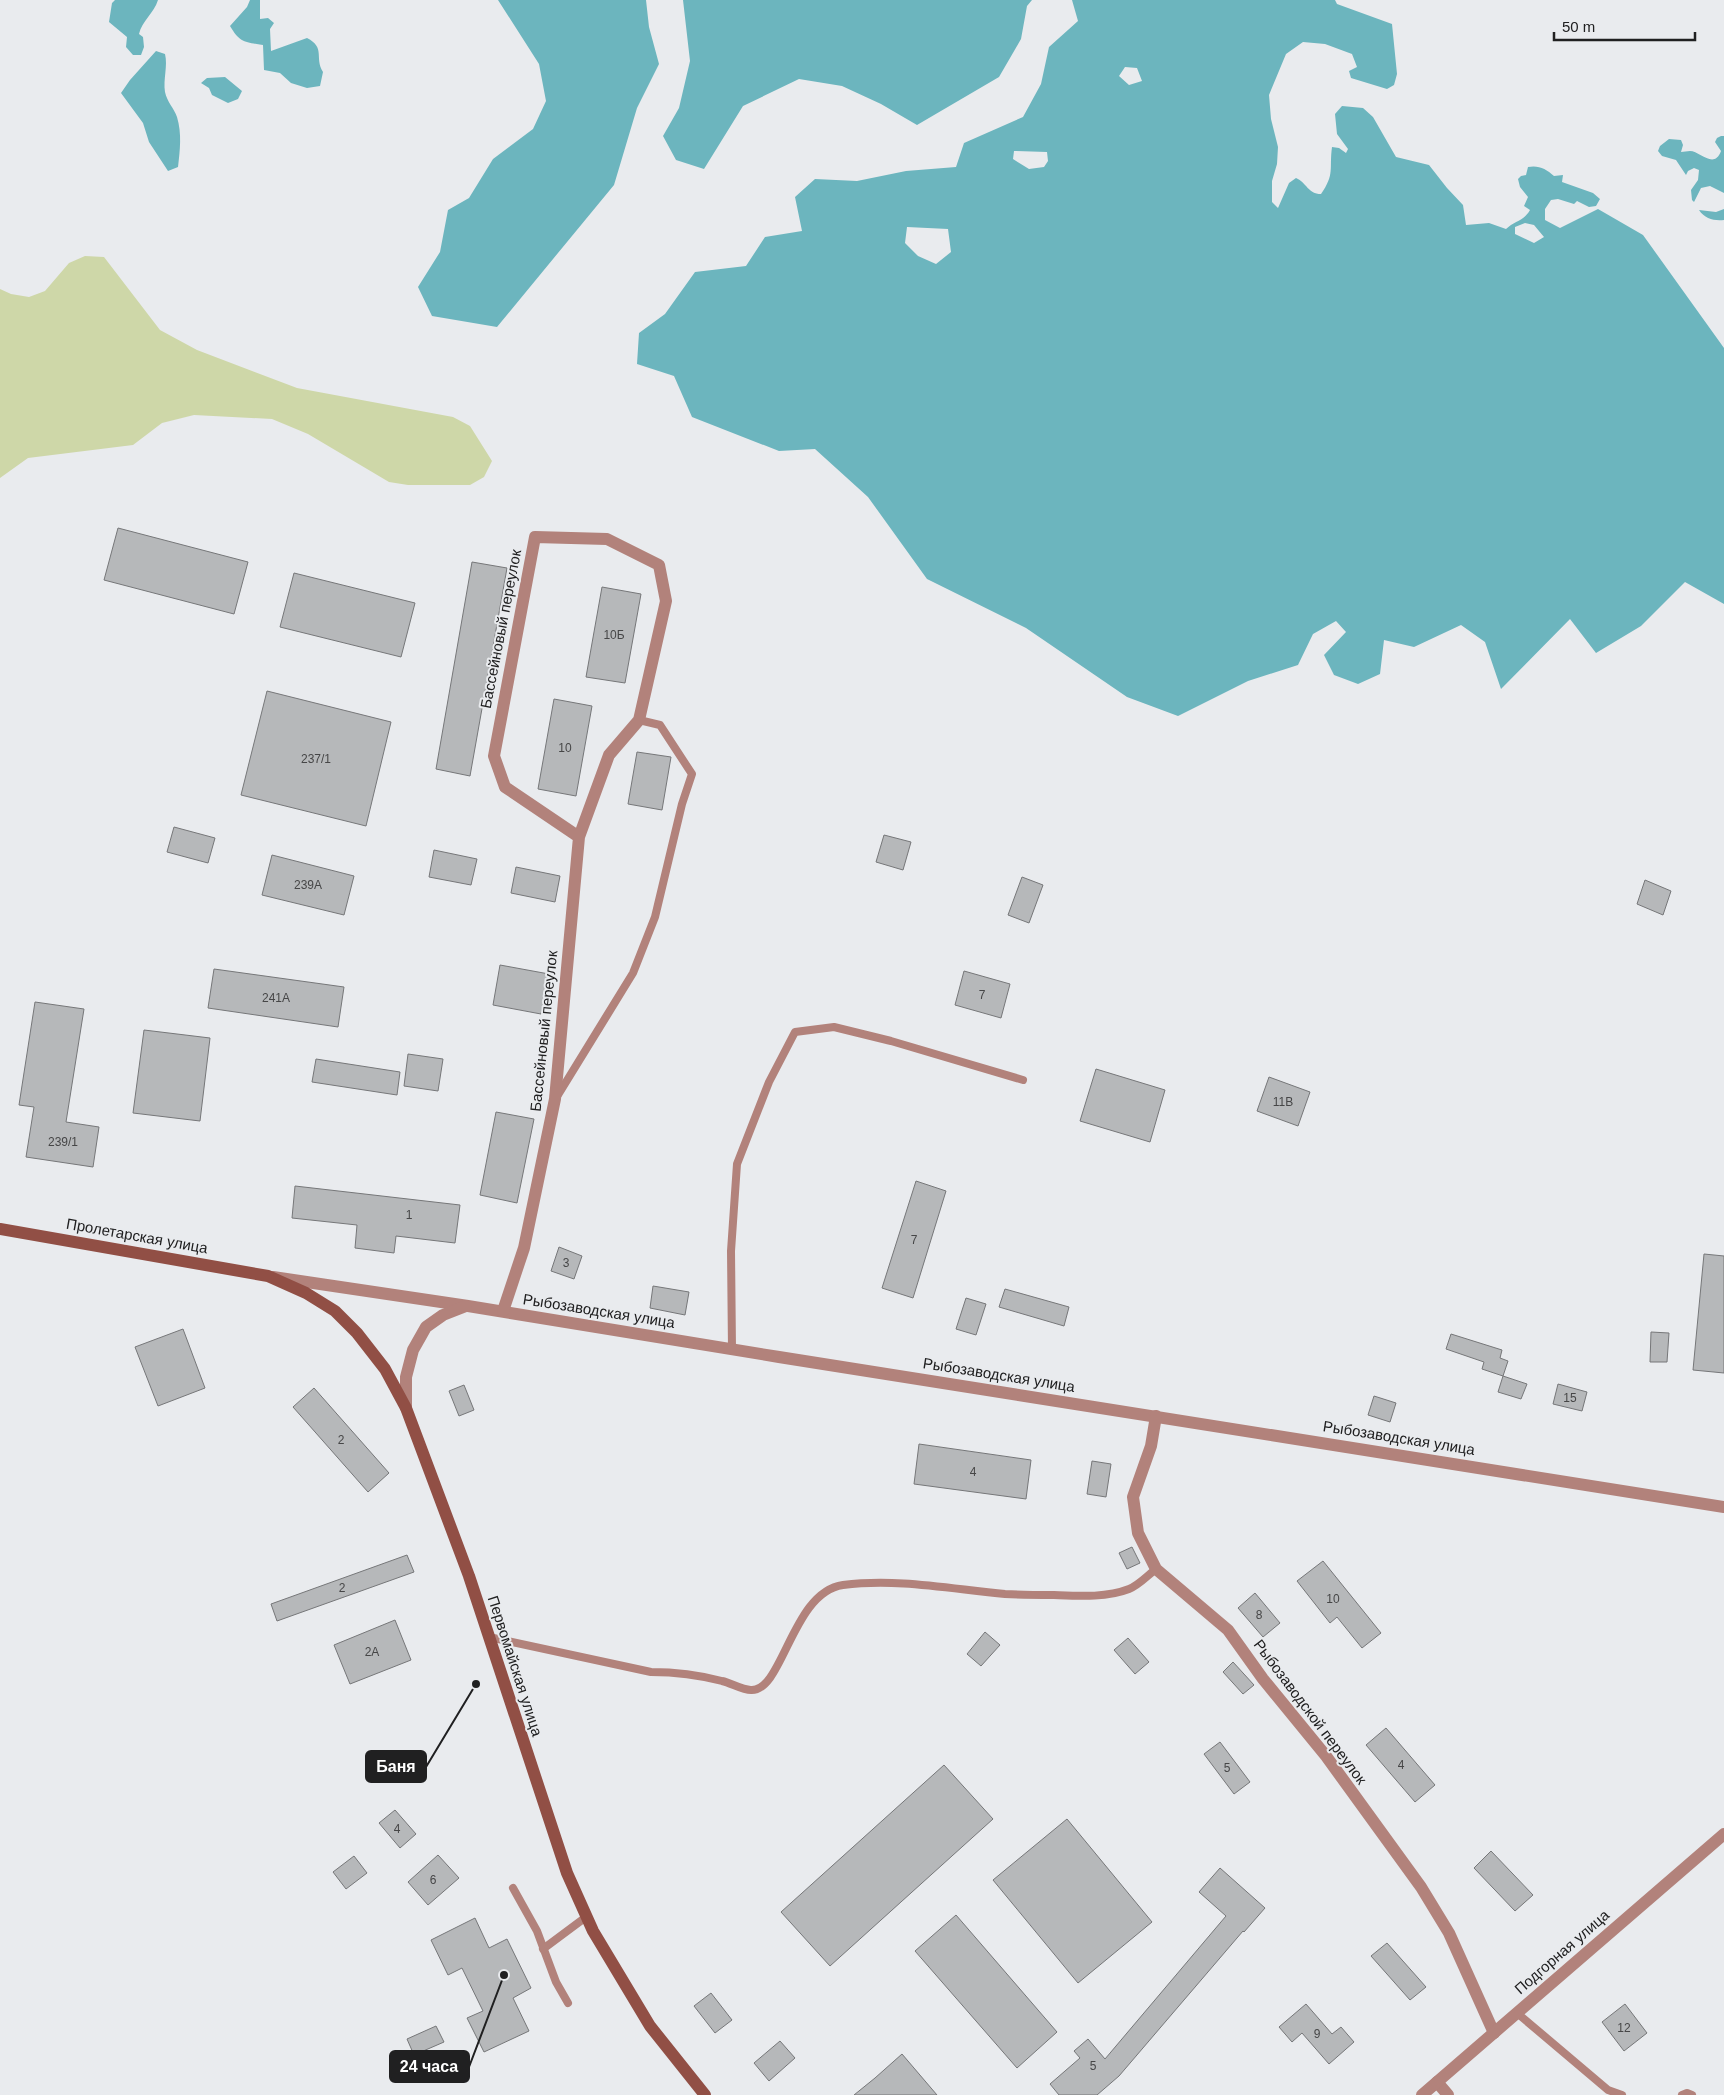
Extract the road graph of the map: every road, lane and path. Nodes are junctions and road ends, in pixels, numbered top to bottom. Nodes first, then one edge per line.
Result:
1 (639, 720) junction
2 (579, 838) junction
3 (1023, 1080) dead end
4 (555, 1099) junction
5 (0, 1229) edge
6 (268, 1276) junction
7 (468, 1306) junction
8 (503, 1312) junction
9 (732, 1350) junction
10 (406, 1408) junction
11 (1156, 1416) junction
12 (1724, 1507) edge
13 (1156, 1569) junction
14 (489, 1637) junction
15 (1724, 1834) edge
16 (513, 1888) dead end
17 (586, 1917) junction
18 (543, 1948) junction
19 (568, 2003) dead end
20 (1517, 2013) junction
21 (1494, 2033) junction
22 (1437, 2082) junction
23 (705, 2095) edge
24 (1422, 2095) edge
25 (1448, 2095) edge
26 (1622, 2095) edge
27 (1682, 2095) edge
28 (1692, 2095) edge

1 - 2 street, Бассейновый переулок
1 - 2 street, Бассейновый переулок
1 - 4 lane
2 - 4 street, Бассейновый переулок
3 - 9 lane
4 - 8 street, Бассейновый переулок
5 - 6 street, Пролетарская улица
6 - 7 street, Рыбозаводская улица
6 - 10 street, Первомайская улица
7 - 8 street, Рыбозаводская улица
7 - 10 street
8 - 9 street, Рыбозаводская улица
9 - 11 street, Рыбозаводская улица
10 - 14 street, Первомайская улица
11 - 12 street, Рыбозаводская улица
11 - 13 street, Рыбозаводской переулок
13 - 14 lane
13 - 21 street, Рыбозаводской переулок
14 - 17 street, Первомайская улица
15 - 20 street, Подгорная улица
16 - 18 lane
17 - 18 lane
17 - 23 street, Первомайская улица
18 - 19 lane
20 - 21 street, Подгорная улица
20 - 26 lane
21 - 22 street, Подгорная улица
22 - 24 street, Подгорная улица
22 - 25 street
27 - 28 lane

